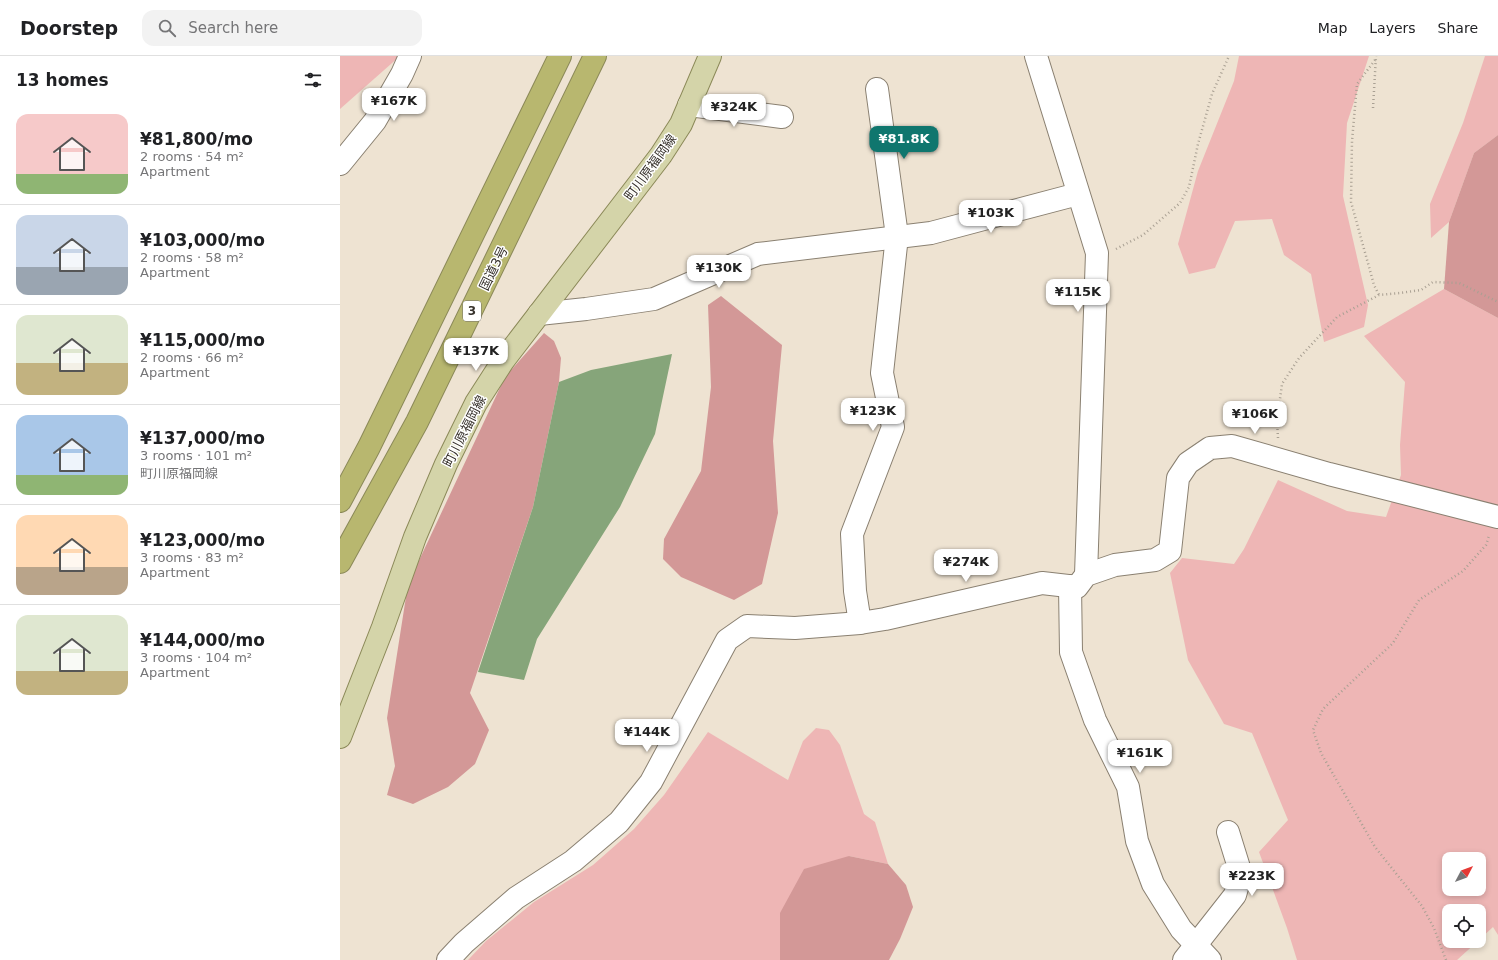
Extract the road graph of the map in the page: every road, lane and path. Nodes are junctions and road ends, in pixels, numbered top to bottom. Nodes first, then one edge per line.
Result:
1 (410, 56) edge
2 (560, 56) edge
3 (595, 56) edge
4 (710, 56) edge
5 (1036, 56) edge
6 (1229, 56) edge
7 (1376, 56) edge
8 (1376, 60) junction
9 (877, 89) dead end
10 (689, 105) junction
11 (1372, 108) dead end
12 (782, 117) dead end
13 (340, 164) edge
14 (1078, 194) junction
15 (897, 236) junction
16 (1097, 253) junction
17 (1379, 295) junction
18 (1498, 302) edge
19 (539, 314) junction
20 (1280, 460) junction
21 (340, 500) edge
22 (1496, 517) edge
23 (340, 562) edge
24 (1078, 581) junction
25 (860, 622) junction
26 (340, 736) edge
27 (1228, 832) dead end
28 (1190, 952) edge
29 (448, 960) edge
30 (1210, 960) edge
31 (1446, 960) edge

1 - 13 street
2 - 21 highway
3 - 23 highway, 国道3号 / 3
4 - 10 main road, 町川原福岡線
5 - 14 street
6 - 16 path
7 - 8 path
8 - 11 path
8 - 17 path
9 - 15 street
10 - 12 street
10 - 19 main road, 町川原福岡線
14 - 15 street
14 - 16 street
15 - 19 street
15 - 25 street
16 - 24 street
17 - 18 path
17 - 20 path
19 - 26 main road, 町川原福岡線
20 - 22 street
20 - 24 street
22 - 31 path
24 - 25 street
24 - 28 street
25 - 29 street
27 - 28 street
28 - 30 street

